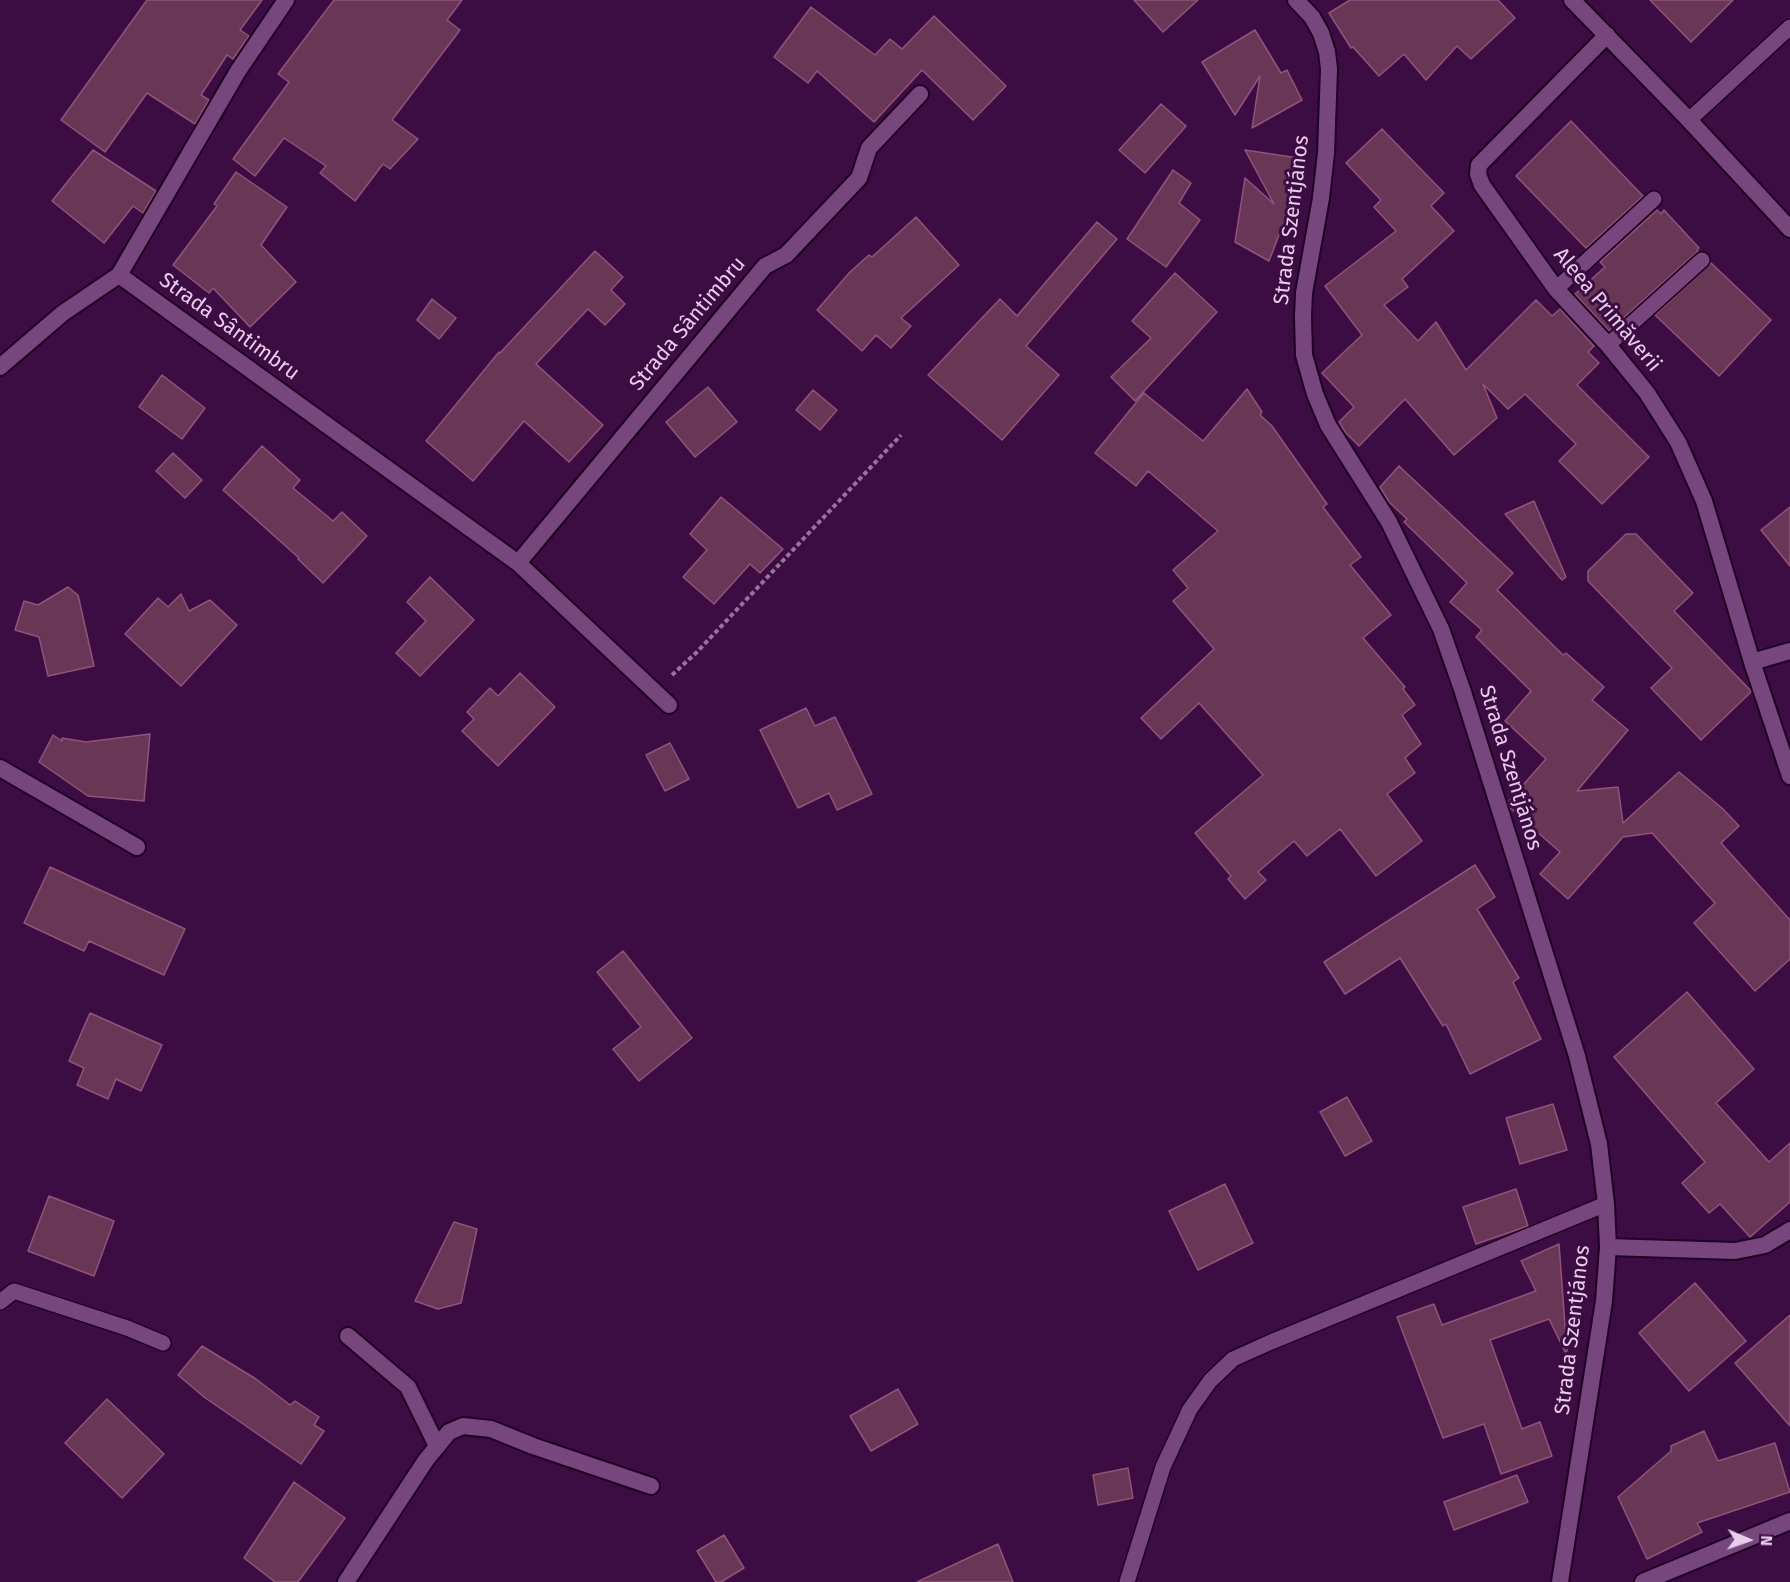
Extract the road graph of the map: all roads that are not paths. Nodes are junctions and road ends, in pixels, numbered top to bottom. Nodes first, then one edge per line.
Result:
1 (286, 0) edge
2 (1296, 0) edge
3 (1572, 0) edge
4 (1790, 27) edge
5 (1607, 35) junction
6 (920, 94) dead end
7 (1689, 120) junction
8 (1654, 199) dead end
9 (1790, 229) edge
10 (1702, 260) dead end
11 (119, 275) junction
12 (1556, 289) junction
13 (1608, 345) junction
14 (0, 367) edge
15 (518, 563) junction
16 (1790, 651) edge
17 (1752, 662) junction
18 (669, 705) dead end
19 (0, 768) edge
20 (1790, 776) edge
21 (137, 846) dead end
22 (1606, 1204) junction
23 (1789, 1234) edge
24 (1608, 1247) junction
25 (0, 1302) edge
26 (348, 1336) dead end
27 (164, 1343) dead end
28 (437, 1446) junction
29 (651, 1486) dead end
30 (1790, 1521) edge
31 (346, 1582) edge
32 (1127, 1582) edge
33 (1560, 1582) edge
34 (1643, 1582) edge

1 - 11 street
2 - 22 street, Strada Szentjános
3 - 5 street
4 - 7 lane
5 - 7 street
5 - 12 street, Aleea Primăverii
6 - 15 street, Strada Sântimbru
7 - 9 street
8 - 12 lane
10 - 13 lane
11 - 14 street
11 - 15 street, Strada Sântimbru
12 - 13 street, Aleea Primăverii
13 - 17 street, Aleea Primăverii
15 - 18 street, Strada Sântimbru
16 - 17 street
17 - 20 street, Aleea Primăverii
19 - 21 street
22 - 24 street, Strada Szentjános
22 - 32 lane
23 - 24 street
24 - 33 street, Strada Szentjános
25 - 27 lane
26 - 28 street
28 - 29 street
28 - 31 street
30 - 34 street

